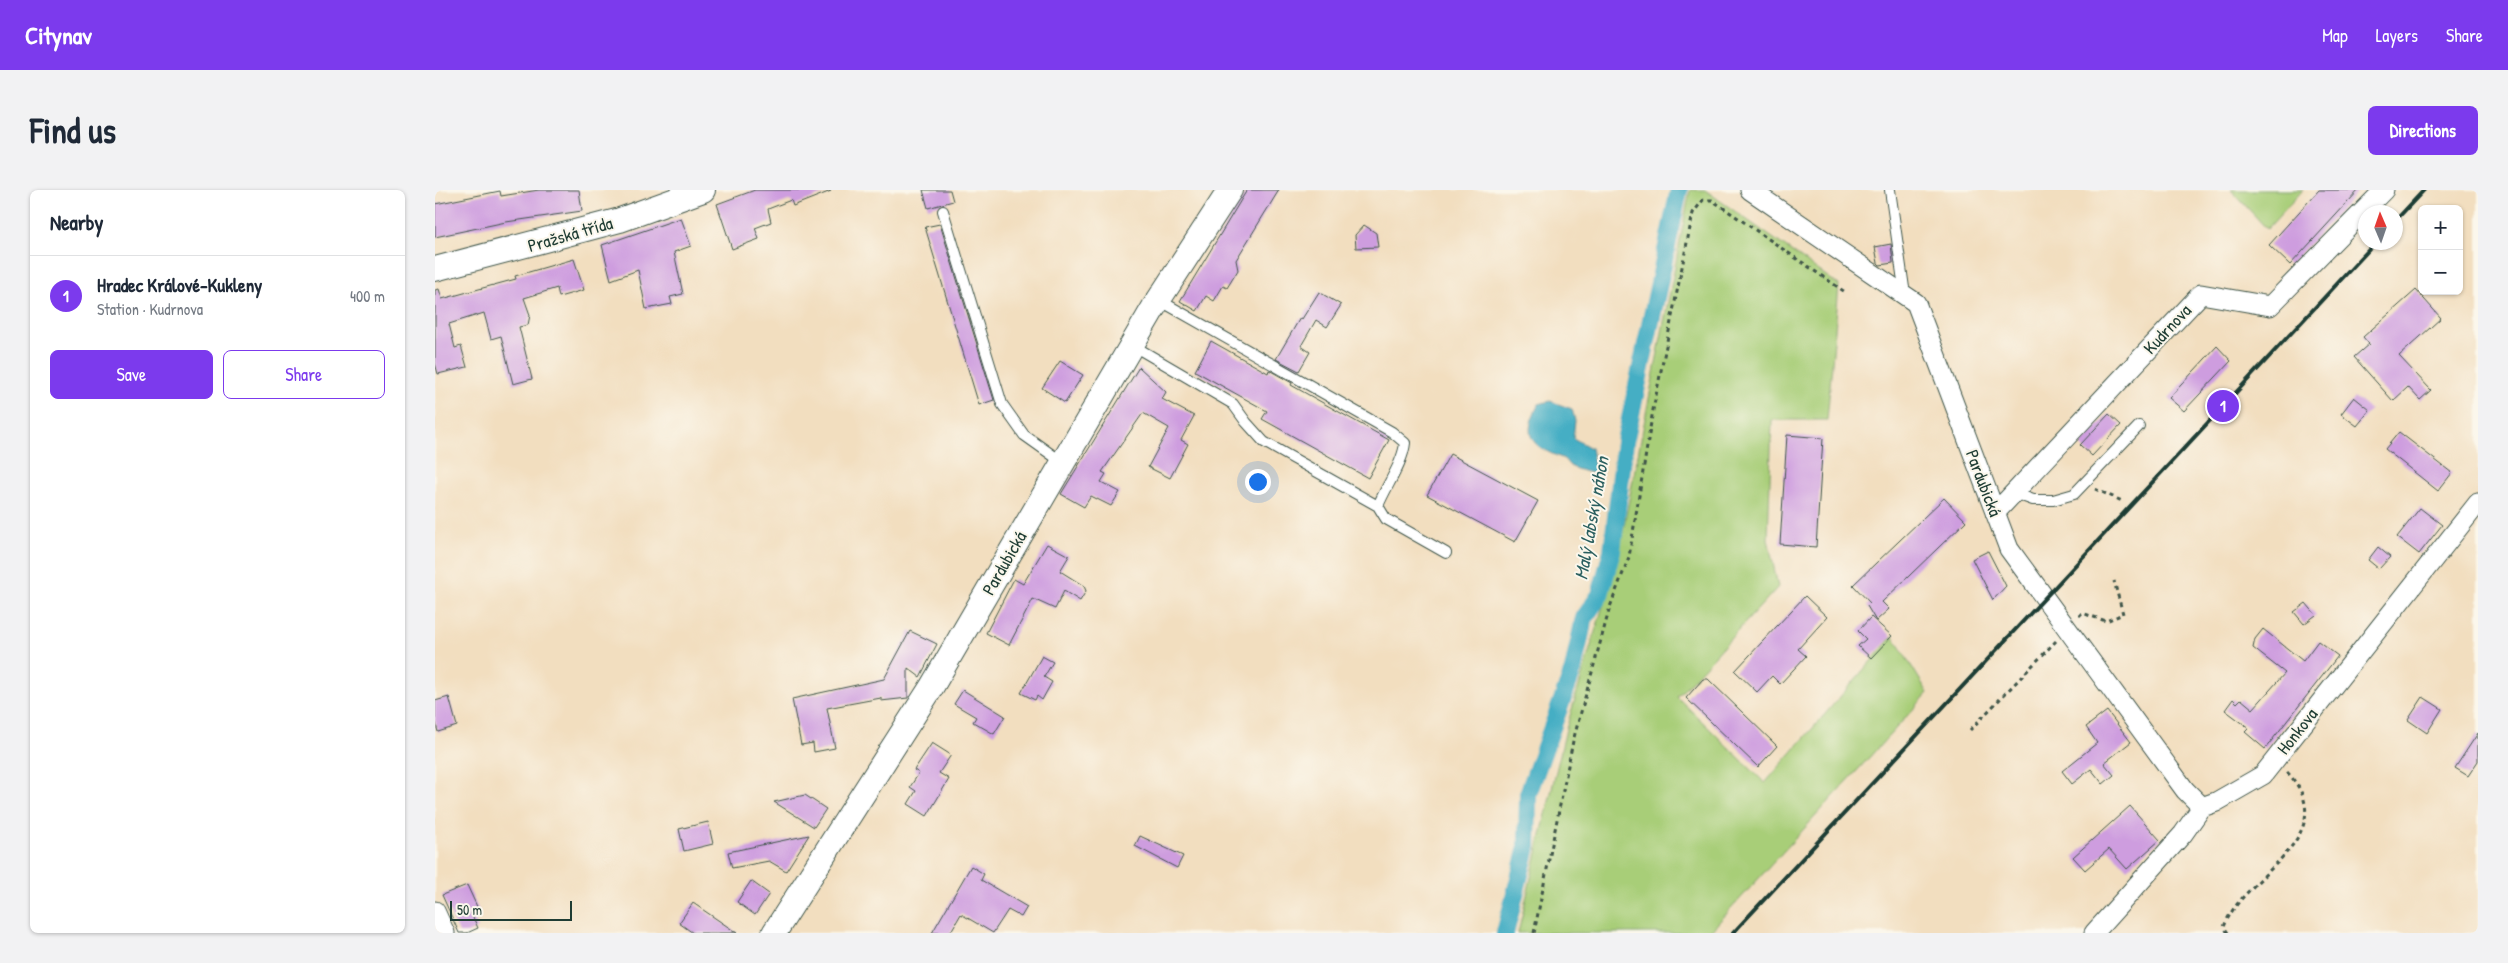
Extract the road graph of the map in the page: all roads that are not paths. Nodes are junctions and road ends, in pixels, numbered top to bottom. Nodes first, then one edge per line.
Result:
1 (1230, 190) edge
2 (1750, 190) edge
3 (1890, 190) edge
4 (2384, 190) edge
5 (694, 192) edge
6 (943, 211) dead end
7 (435, 269) edge
8 (1905, 295) junction
9 (1159, 300) junction
10 (1132, 345) junction
11 (2139, 426) dead end
12 (1062, 462) junction
13 (2014, 493) junction
14 (2478, 503) edge
15 (1378, 506) junction
16 (1995, 513) junction
17 (1446, 553) dead end
18 (2202, 807) junction
19 (435, 911) edge
20 (445, 933) edge
21 (774, 933) edge
22 (2094, 933) edge

1 - 9 street, Pardubická
2 - 8 street, Pardubická
3 - 8 lane
4 - 13 street, Kudrnova
5 - 7 street, Pražská třída
6 - 12 lane
8 - 16 street, Pardubická
9 - 10 street, Pardubická
9 - 15 lane
10 - 12 street, Pardubická
10 - 15 lane
11 - 13 lane
12 - 21 street, Pardubická
13 - 16 street, Kudrnova
14 - 18 street, Honkova
15 - 17 lane
16 - 18 street, Pardubická
18 - 22 street
19 - 20 street

